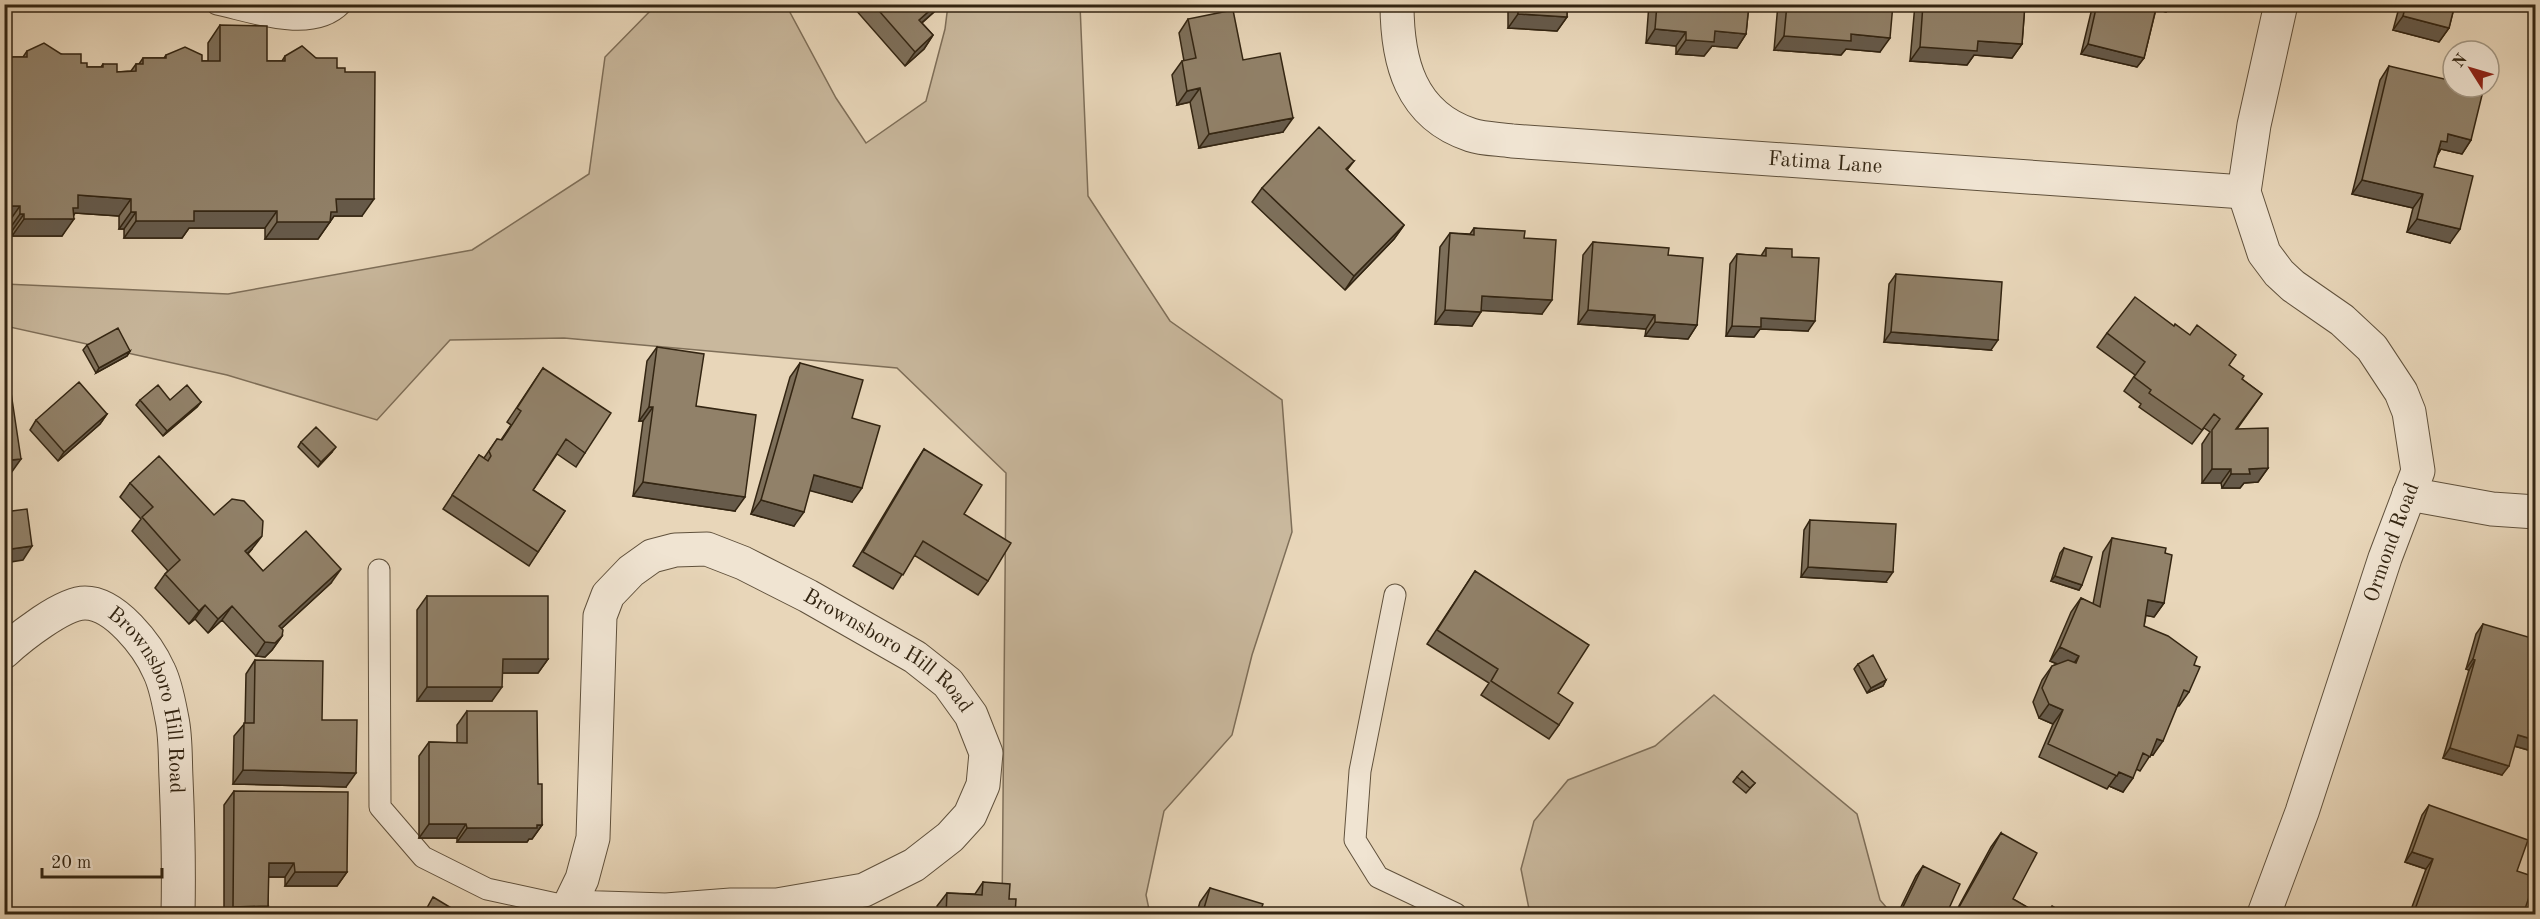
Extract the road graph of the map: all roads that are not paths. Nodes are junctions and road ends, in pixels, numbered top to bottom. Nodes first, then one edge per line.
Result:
1 (217, 4) edge
2 (341, 4) edge
3 (1397, 4) edge
4 (2281, 4) edge
5 (2244, 192) junction
6 (2409, 494) junction
7 (2535, 512) edge
8 (379, 570) dead end
9 (1395, 595) dead end
10 (4, 652) edge
11 (567, 911) edge
12 (178, 915) edge
13 (1456, 915) edge
14 (2264, 915) edge

1 - 2 lane
3 - 5 street, Fatima Lane
4 - 5 street, Ormond Road
5 - 6 street, Ormond Road
6 - 7 street
6 - 14 street, Ormond Road
8 - 11 lane
9 - 13 lane
10 - 12 street, Brownsboro Hill Road
11 - 11 street, Brownsboro Hill Road

